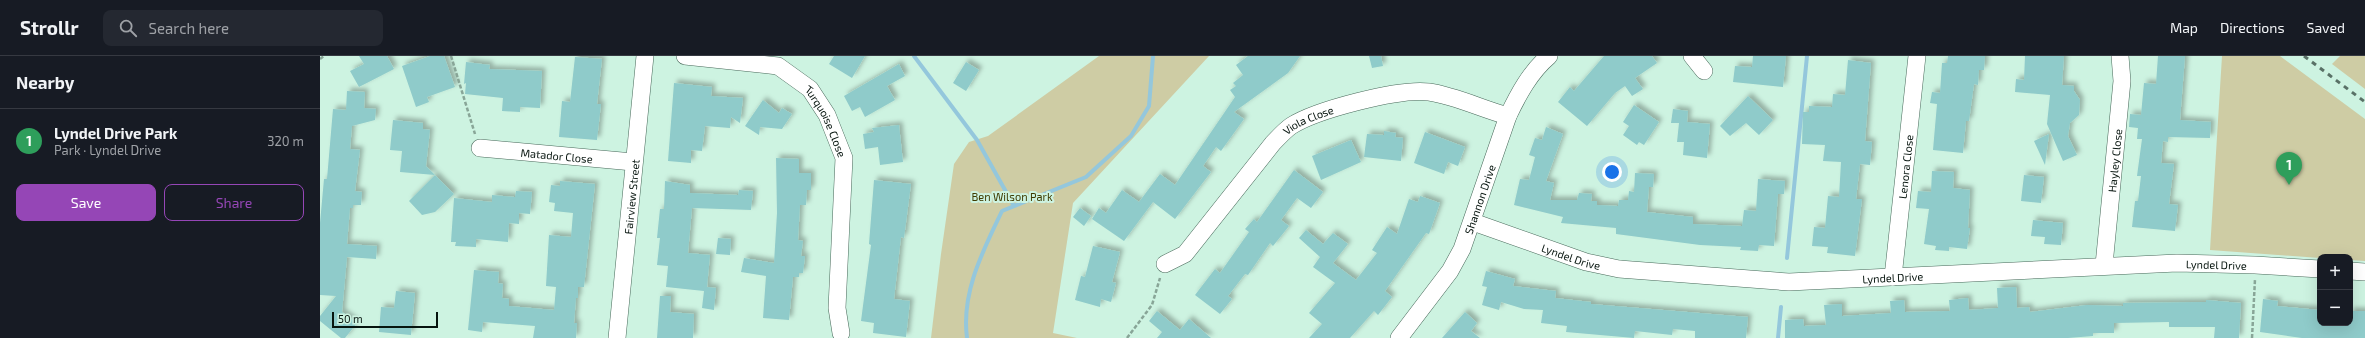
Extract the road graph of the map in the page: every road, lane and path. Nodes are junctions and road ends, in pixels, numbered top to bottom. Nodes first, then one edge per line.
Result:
1 (324, 56) edge
2 (451, 56) edge
3 (645, 56) edge
4 (685, 56) edge
5 (1549, 56) edge
6 (1692, 56) edge
7 (1917, 56) edge
8 (2120, 56) edge
9 (320, 59) edge
10 (1704, 71) dead end
11 (1508, 116) junction
12 (480, 148) joint
13 (634, 162) junction
14 (1473, 222) junction
15 (1165, 264) joint
16 (2256, 264) junction
17 (2104, 265) junction
18 (2317, 269) edge
19 (2353, 271) edge
20 (2365, 272) edge
21 (1893, 277) junction
22 (841, 333) dead end
23 (618, 338) edge
24 (1127, 338) edge
25 (1399, 338) edge
26 (2252, 338) edge

1 - 9 path
2 - 12 path
3 - 13 street, Fairview Street
4 - 22 street, Turquoise Close
5 - 11 street, Shannon Drive
6 - 10 street
7 - 21 street, Lenora Close
8 - 17 street, Hayley Close
11 - 14 street, Shannon Drive
11 - 15 street, Viola Close
12 - 13 street, Matador Close
13 - 23 street, Fairview Street
14 - 21 street, Lyndel Drive
14 - 25 street, Shannon Drive
15 - 24 path
16 - 17 street, Lyndel Drive
16 - 18 street, Lyndel Drive
16 - 26 path
17 - 21 street, Lyndel Drive
19 - 20 street

